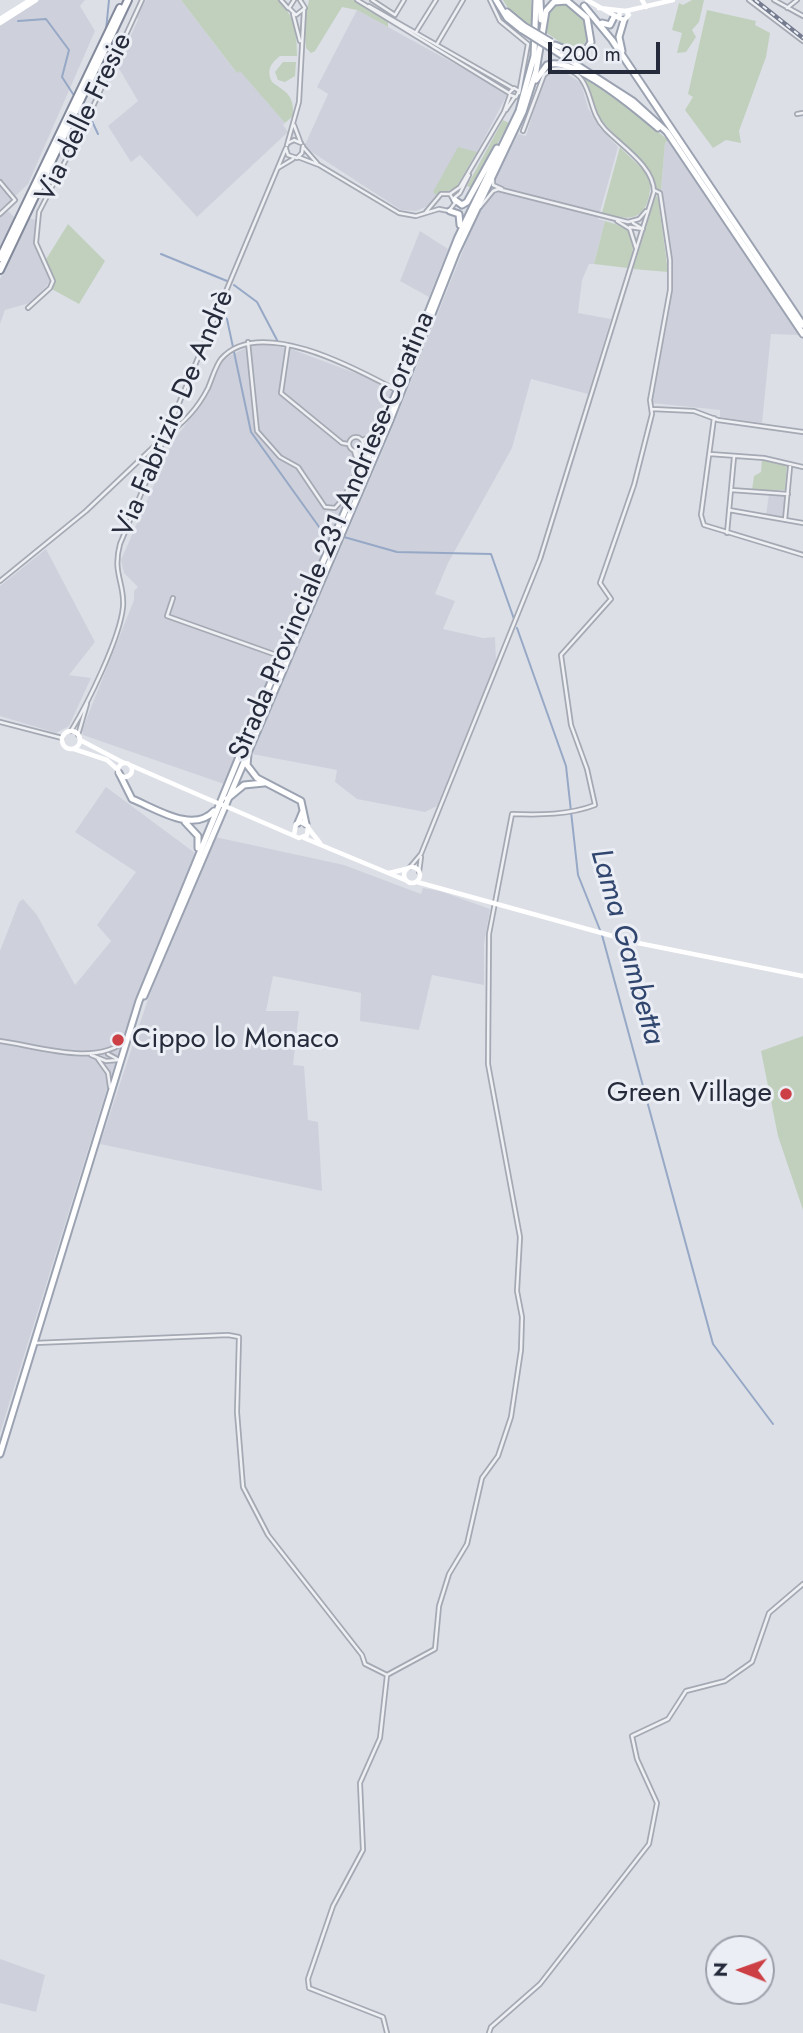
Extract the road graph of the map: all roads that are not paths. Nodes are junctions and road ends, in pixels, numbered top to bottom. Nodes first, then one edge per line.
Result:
1 (30, 0) edge
2 (36, 0) edge
3 (126, 0) edge
4 (142, 0) edge
5 (281, 0) edge
6 (294, 0) edge
7 (300, 0) edge
8 (308, 0) edge
9 (357, 0) edge
10 (372, 0) edge
11 (404, 0) edge
12 (436, 0) edge
13 (463, 0) edge
14 (490, 0) edge
15 (498, 0) edge
16 (536, 0) edge
17 (577, 0) edge
18 (642, 0) edge
19 (673, 0) edge
20 (749, 0) edge
21 (774, 0) edge
22 (797, 0) edge
23 (585, 3) edge
24 (368, 5) junction
25 (383, 7) junction
26 (646, 7) junction
27 (787, 8) junction
28 (304, 9) junction
29 (291, 12) junction
30 (622, 16) junction
31 (803, 16) edge
32 (0, 21) edge
33 (416, 34) junction
34 (803, 41) edge
35 (538, 43) junction
36 (437, 44) junction
37 (552, 45) junction
38 (301, 52) junction
39 (638, 78) junction
40 (523, 79) junction
41 (513, 88) junction
42 (509, 94) junction
43 (517, 95) junction
44 (503, 112) junction
45 (523, 112) junction
46 (803, 113) edge
47 (797, 114) dead end
48 (293, 125) junction
49 (523, 131) dead end
50 (507, 134) junction
51 (677, 143) junction
52 (302, 144) junction
53 (286, 146) junction
54 (297, 158) junction
55 (319, 165) junction
56 (495, 169) junction
57 (276, 170) junction
58 (0, 183) edge
59 (654, 190) junction
60 (509, 191) junction
61 (453, 197) junction
62 (436, 202) junction
63 (650, 204) junction
64 (439, 209) junction
65 (450, 211) junction
66 (0, 214) edge
67 (423, 214) junction
68 (470, 221) junction
69 (627, 224) junction
70 (643, 229) junction
71 (458, 237) junction
72 (636, 252) junction
73 (0, 258) edge
74 (0, 270) edge
75 (28, 308) dead end
76 (803, 325) edge
77 (803, 334) edge
78 (248, 342) junction
79 (288, 345) junction
80 (397, 391) junction
81 (390, 409) junction
82 (652, 409) junction
83 (714, 418) junction
84 (803, 432) edge
85 (165, 436) junction
86 (362, 440) junction
87 (348, 444) junction
88 (355, 451) junction
89 (709, 454) junction
90 (734, 456) junction
91 (790, 467) junction
92 (803, 467) edge
93 (358, 484) junction
94 (731, 490) junction
95 (788, 494) junction
96 (729, 510) junction
97 (785, 520) junction
98 (803, 523) edge
99 (727, 533) junction
100 (803, 555) edge
101 (0, 581) edge
102 (173, 598) dead end
103 (282, 657) junction
104 (88, 700) junction
105 (0, 722) edge
106 (71, 731) junction
107 (253, 736) junction
108 (79, 737) junction
109 (62, 738) junction
110 (73, 749) junction
111 (127, 764) junction
112 (118, 771) junction
113 (130, 774) junction
114 (147, 775) junction
115 (266, 783) junction
116 (125, 788) junction
117 (224, 799) junction
118 (304, 808) junction
119 (183, 820) junction
120 (296, 824) junction
121 (274, 826) junction
122 (307, 826) junction
123 (294, 835) junction
124 (303, 838) junction
125 (323, 846) junction
126 (421, 853) junction
127 (196, 859) junction
128 (408, 868) junction
129 (388, 873) junction
130 (420, 873) junction
131 (405, 880) junction
132 (417, 882) junction
133 (433, 886) junction
134 (495, 904) junction
135 (803, 976) edge
136 (129, 1031) junction
137 (126, 1040) junction
138 (0, 1041) edge
139 (104, 1054) junction
140 (91, 1055) junction
141 (98, 1059) junction
142 (119, 1060) junction
143 (110, 1088) junction
144 (35, 1343) junction
145 (0, 1454) edge
146 (803, 1584) edge
147 (387, 1675) junction
148 (387, 2033) edge
149 (489, 2033) edge

1 - 32 main road
2 - 32 main road
3 - 73 highway
3 - 74 highway
4 - 75 street, Via delle Fresie
5 - 29 street
6 - 29 street
7 - 28 street
8 - 28 street
9 - 24 street
10 - 25 street
11 - 25 street
12 - 33 street
13 - 36 street
14 - 40 street
15 - 37 main road, bridge
16 - 35 main road
16 - 35 main road
17 - 23 main road
18 - 26 main road
19 - 26 main road
20 - 34 street
21 - 27 street
22 - 27 street
23 - 30 main road
23 - 30 main road
23 - 39 main road
24 - 25 street
24 - 33 street
26 - 30 main road
27 - 31 street
28 - 29 street
28 - 38 street
29 - 38 street
30 - 39 main road
33 - 36 street
33 - 42 street
35 - 37 main road
35 - 45 main road, Strada Provinciale 231 Andriese-Coratina
35 - 50 main road, Strada Provinciale 231 Andriese-Coratina
36 - 41 street
37 - 51 main road
38 - 48 street, Via Fabrizio De Andrè
39 - 51 main road
40 - 41 street
40 - 43 street
41 - 42 street
41 - 43 street
42 - 43 street
42 - 44 street
43 - 44 street
44 - 61 street
45 - 51 main road
45 - 56 main road, Strada Provinciale 231 Andriese-Coratina
46 - 47 street
48 - 52 street
48 - 53 street, Via Fabrizio De Andrè
49 - 59 street
50 - 61 main road
50 - 71 main road, Strada Provinciale 231 Andriese-Coratina
51 - 76 main road
51 - 77 main road
52 - 53 street
52 - 54 street
52 - 55 street
53 - 54 street
53 - 57 street, Via Fabrizio De Andrè
54 - 55 street
54 - 57 street
55 - 67 street
56 - 60 street
56 - 68 main road, Strada Provinciale 231 Andriese-Coratina
57 - 85 street, Via Fabrizio De Andrè
58 - 66 street
59 - 63 street
59 - 82 street
60 - 68 street
60 - 69 street
61 - 62 street
61 - 65 street
62 - 64 street
62 - 67 street
63 - 69 street
63 - 70 street
64 - 65 street
64 - 67 street
65 - 71 main road
68 - 107 main road, Strada Provinciale 231 Andriese-Coratina
69 - 70 street
69 - 72 street
70 - 72 street
71 - 80 main road, Strada Provinciale 231 Andriese-Coratina
72 - 126 street
78 - 79 street
78 - 85 street
78 - 88 street
79 - 80 street
79 - 87 street
80 - 81 main road, Strada Provinciale 231 Andriese-Coratina
81 - 86 street
81 - 93 main road, Strada Provinciale 231 Andriese-Coratina
82 - 83 street
82 - 134 street
83 - 84 street
83 - 89 street
85 - 101 street
85 - 104 street, Via Fabrizio De Andrè
86 - 87 street
86 - 88 street
87 - 88 street
88 - 93 street
89 - 90 street
89 - 99 street
90 - 91 street
90 - 94 street
91 - 92 street
91 - 95 street
93 - 103 main road, Strada Provinciale 231 Andriese-Coratina
94 - 95 street
94 - 96 street
95 - 97 street
96 - 97 street
96 - 99 street
97 - 98 street
99 - 100 street
102 - 103 street
103 - 117 main road, Strada Provinciale 231 Andriese-Coratina
104 - 106 street
104 - 108 street
105 - 109 street
106 - 108 main road
106 - 109 main road
107 - 115 main road
107 - 117 main road, Strada Provinciale 231 Andriese-Coratina
108 - 110 main road
108 - 111 main road
109 - 110 main road
110 - 112 main road
111 - 112 main road
111 - 113 main road
111 - 114 main road
112 - 113 main road
112 - 116 main road
113 - 114 main road
113 - 116 main road
114 - 121 main road, bridge
115 - 117 main road
115 - 118 main road
116 - 119 main road
117 - 119 main road
117 - 127 main road, Strada Provinciale 231 Andriese-Coratina
117 - 136 main road, Strada Provinciale 231 Andriese-Coratina
118 - 120 main road
118 - 122 main road
119 - 127 main road
120 - 121 main road
120 - 122 main road
120 - 123 main road
121 - 123 main road
122 - 124 main road
122 - 125 main road
123 - 124 main road
124 - 125 main road
125 - 129 main road
126 - 128 street
126 - 130 street
127 - 136 main road, Strada Provinciale 231 Andriese-Coratina
128 - 129 main road
128 - 130 main road
128 - 131 main road
129 - 131 main road
130 - 132 main road
130 - 133 main road
131 - 132 main road
132 - 133 main road
133 - 134 main road
134 - 135 main road
134 - 147 street
136 - 137 main road, Strada Provinciale 231 Andriese-Coratina
137 - 139 street
137 - 142 main road, Strada Provinciale 231 Andriese-Coratina
138 - 140 street
139 - 140 street
139 - 142 street
140 - 141 street
141 - 142 street
141 - 143 street
142 - 143 main road, Strada Provinciale 231 Andriese-Coratina
143 - 144 main road, Strada Provinciale 231 Andriese-Coratina
144 - 145 main road, Strada Provinciale 231 Andriese-Coratina
144 - 147 street
146 - 149 street
147 - 148 street

